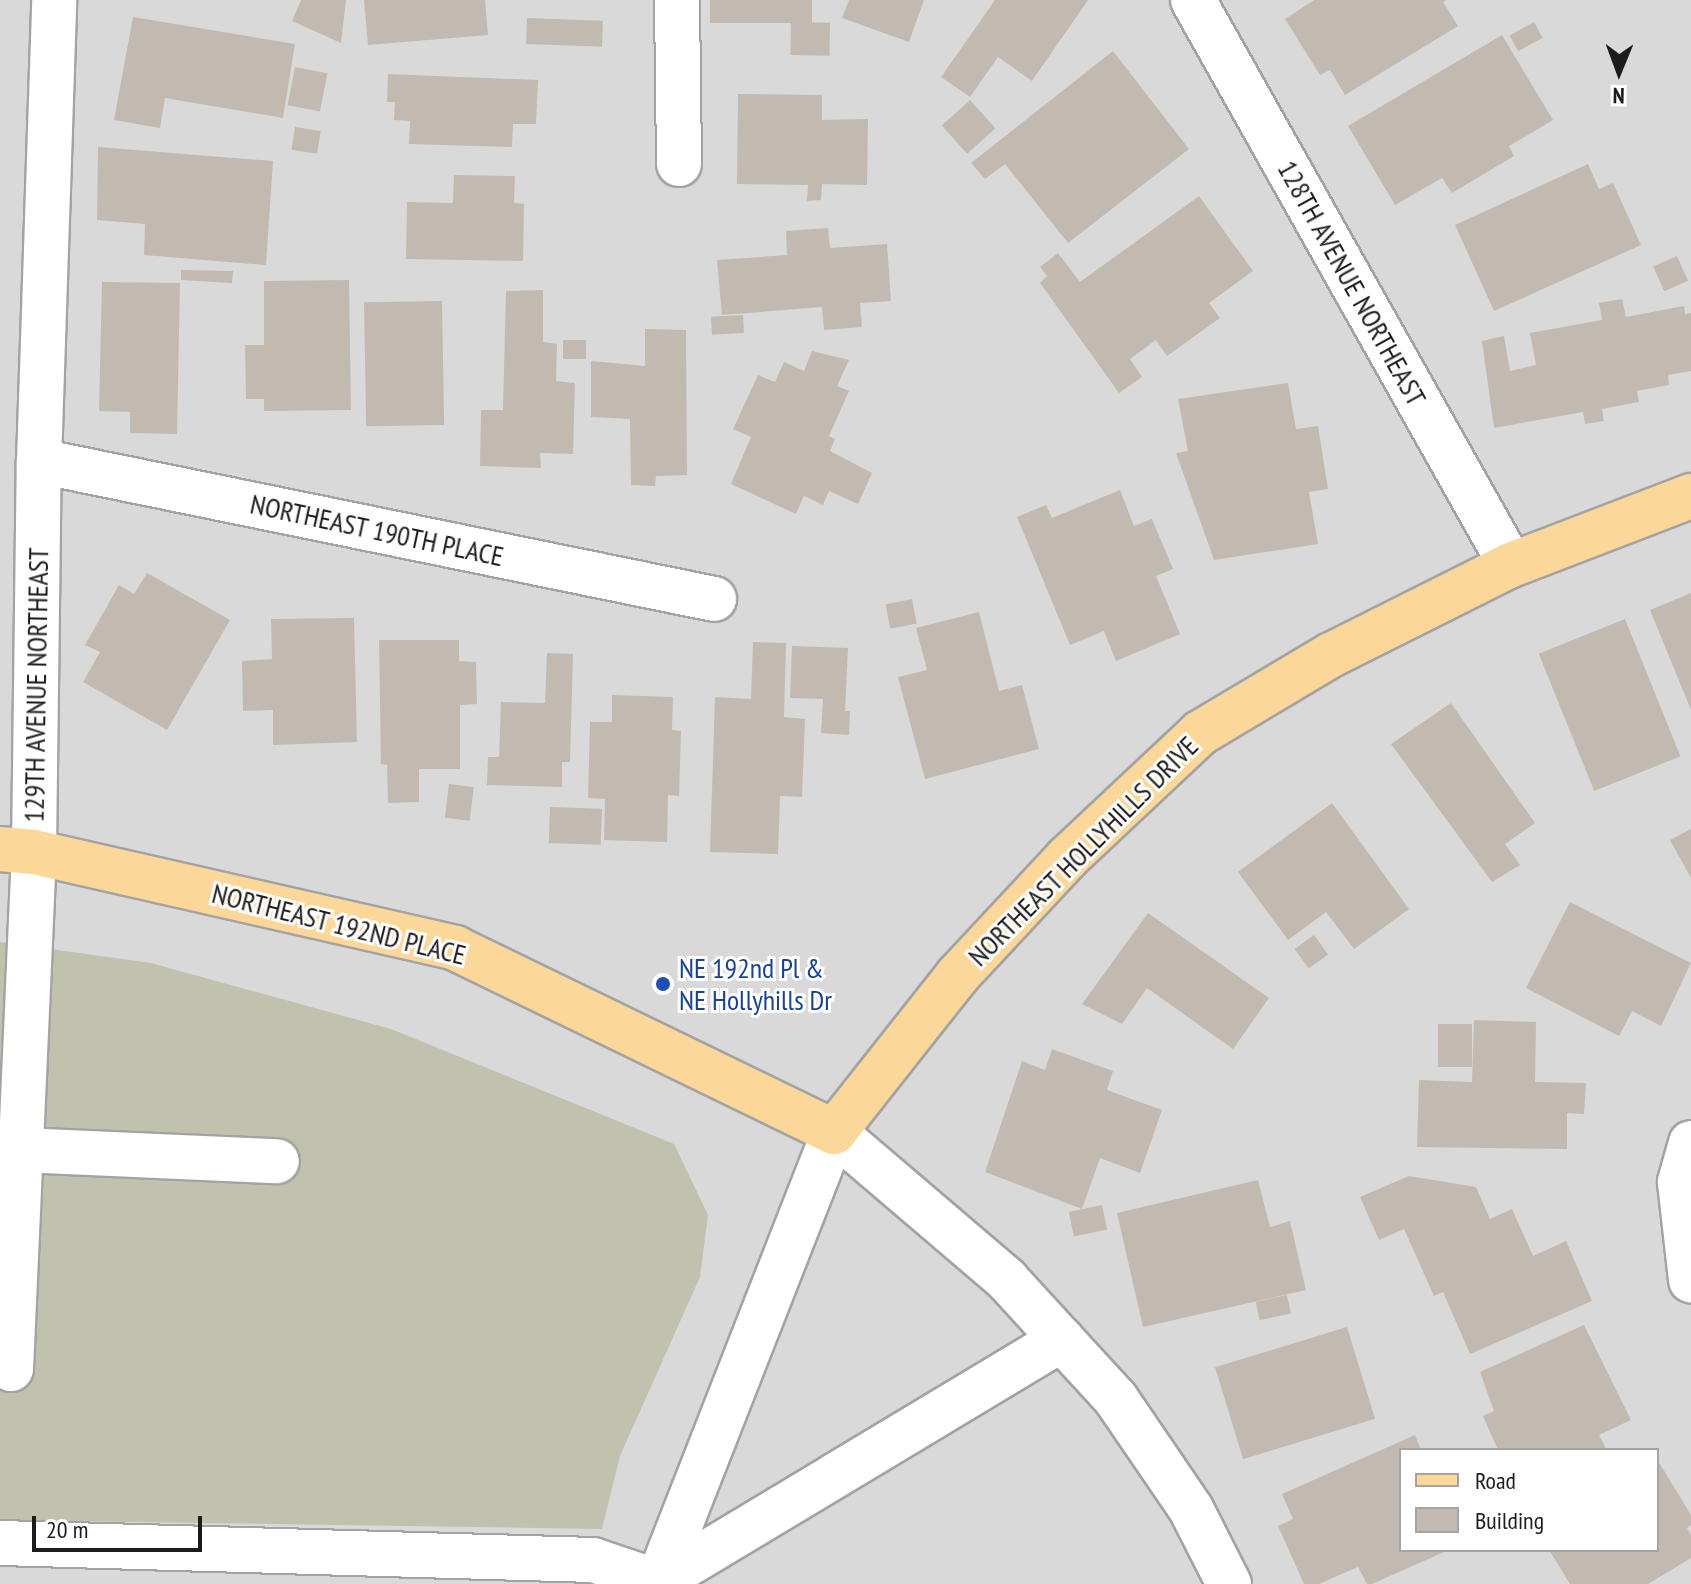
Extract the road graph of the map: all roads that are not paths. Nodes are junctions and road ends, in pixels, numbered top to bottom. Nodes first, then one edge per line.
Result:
1 (54, 0) edge
2 (677, 0) edge
3 (1193, 0) edge
4 (679, 164) dead end
5 (39, 461) junction
6 (1691, 496) edge
7 (1511, 565) junction
8 (714, 599) dead end
9 (17, 851) edge
10 (834, 1132) junction
11 (1691, 1143) edge
12 (20, 1150) junction
13 (277, 1161) dead end
14 (1691, 1280) edge
15 (1062, 1339) junction
16 (11, 1369) dead end
17 (0, 1543) edge
18 (658, 1583) edge
19 (1229, 1584) edge

1 - 5 street, 129TH AVENUE NORTHEAST
2 - 4 street
3 - 7 street, 128TH AVENUE NORTHEAST
5 - 8 street, NORTHEAST 190TH PLACE
5 - 9 street, 129TH AVENUE NORTHEAST
6 - 7 main road, NORTHEAST HOLLYHILLS DRIVE
7 - 10 main road, NORTHEAST HOLLYHILLS DRIVE
9 - 10 main road, NORTHEAST 192ND PLACE
9 - 12 street, 129TH AVENUE NORTHEAST
10 - 15 street
10 - 18 street
11 - 14 street
12 - 13 street
12 - 16 street, 129TH AVENUE NORTHEAST
15 - 18 street
15 - 19 street
17 - 18 street

